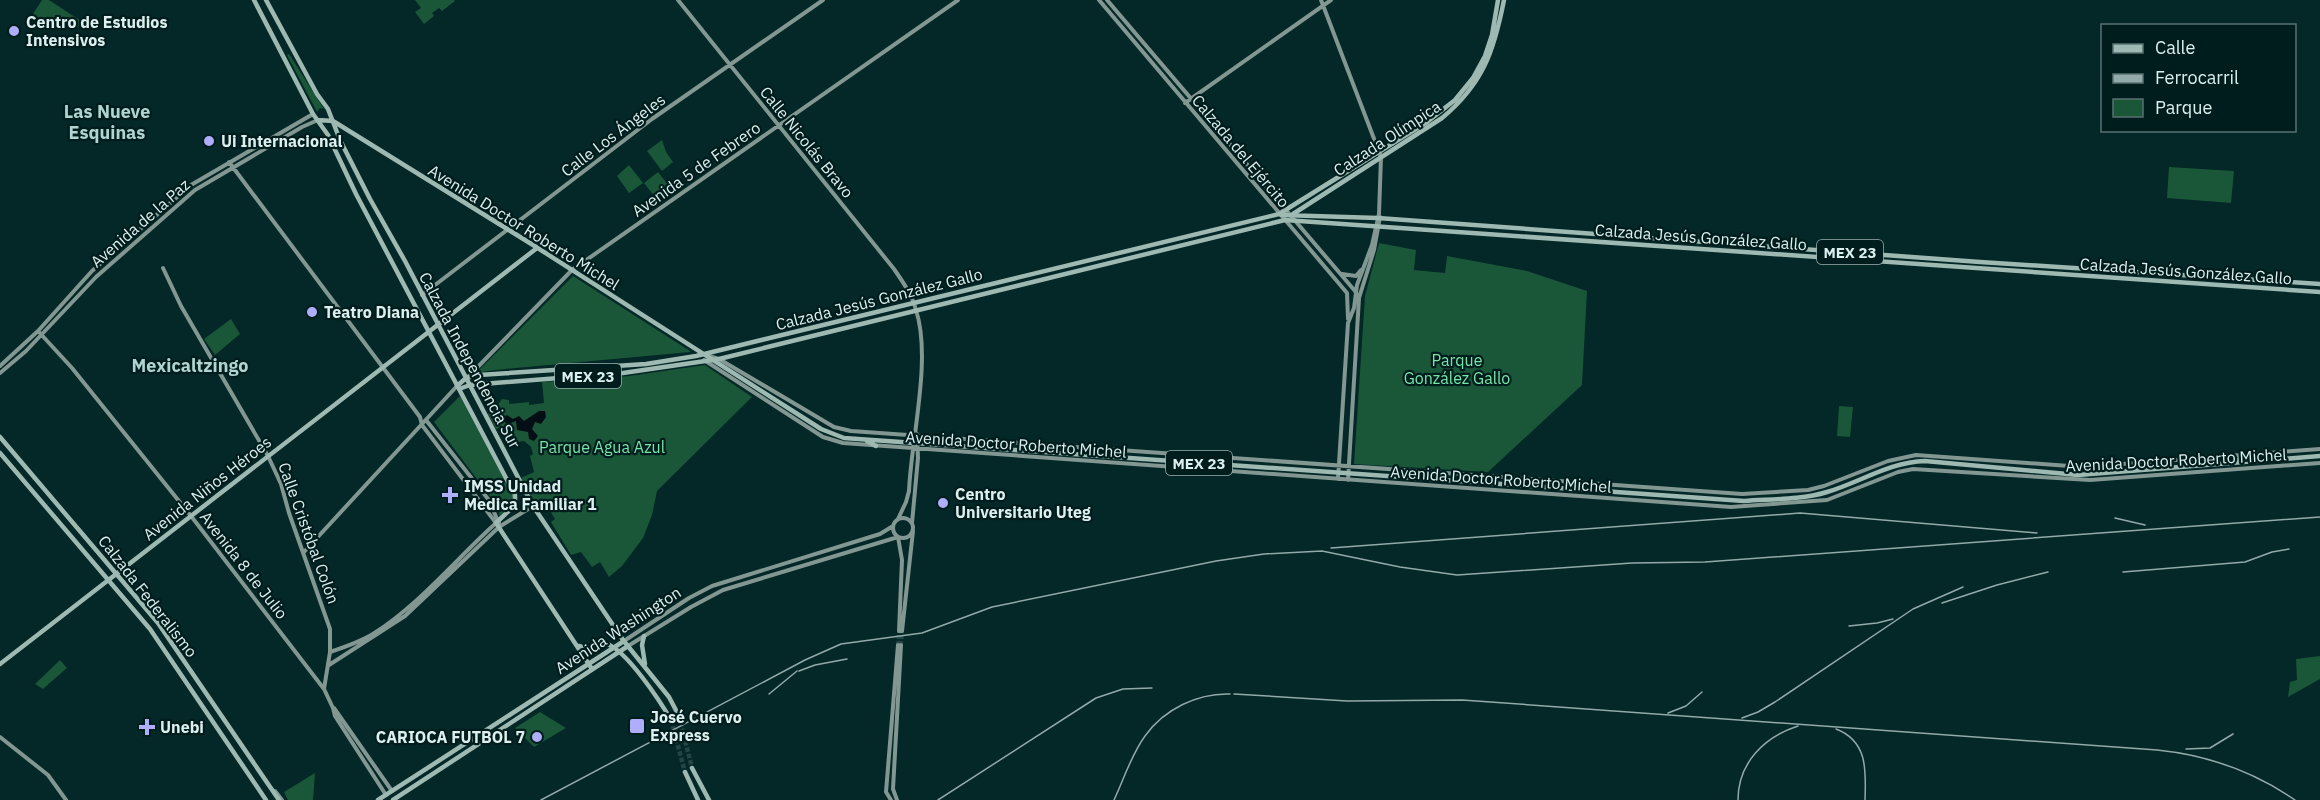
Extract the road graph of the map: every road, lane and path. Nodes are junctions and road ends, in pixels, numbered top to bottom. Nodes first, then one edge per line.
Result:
1 (254, 0) edge
2 (266, 0) edge
3 (678, 0) edge
4 (823, 0) edge
5 (958, 0) edge
6 (1099, 0) edge
7 (1107, 0) edge
8 (1321, 0) edge
9 (1331, 0) edge
10 (1498, 0) edge
11 (1504, 0) edge
12 (1323, 5) junction
13 (730, 65) junction
14 (1191, 98) junction
15 (1185, 103) junction
16 (314, 114) junction
17 (318, 120) junction
18 (333, 121) junction
19 (779, 126) junction
20 (1381, 154) junction
21 (229, 162) junction
22 (233, 167) junction
23 (1274, 208) junction
24 (1287, 210) junction
25 (1279, 214) junction
26 (1291, 215) junction
27 (1273, 216) junction
28 (1378, 217) junction
29 (1284, 220) junction
30 (1296, 221) junction
31 (146, 223) junction
32 (1266, 225) junction
33 (1377, 227) junction
34 (149, 229) junction
35 (507, 229) junction
36 (1599, 234) junction
37 (1617, 243) junction
38 (537, 248) junction
39 (1365, 264) junction
40 (1334, 266) junction
41 (2062, 267) junction
42 (163, 268) dead end
43 (572, 270) junction
44 (2042, 272) junction
45 (2320, 284) edge
46 (1355, 291) junction
47 (2320, 292) edge
48 (422, 295) junction
49 (1359, 298) junction
50 (913, 302) junction
51 (916, 311) junction
52 (1348, 323) junction
53 (438, 325) junction
54 (38, 331) junction
55 (429, 331) junction
56 (42, 334) junction
57 (702, 354) junction
58 (719, 359) junction
59 (712, 360) junction
60 (705, 361) junction
61 (0, 366) edge
62 (383, 367) junction
63 (0, 374) edge
64 (466, 378) junction
65 (470, 385) junction
66 (458, 388) junction
67 (778, 397) junction
68 (814, 415) junction
69 (420, 417) junction
70 (427, 420) junction
71 (825, 422) junction
72 (809, 424) junction
73 (422, 425) junction
74 (819, 431) junction
75 (855, 432) junction
76 (863, 432) junction
77 (889, 434) junction
78 (899, 435) junction
79 (0, 437) edge
80 (854, 439) junction
81 (863, 439) junction
82 (928, 440) junction
83 (889, 441) junction
84 (899, 441) junction
85 (915, 441) junction
86 (996, 442) junction
87 (876, 446) junction
88 (996, 448) junction
89 (918, 449) junction
90 (2320, 449) edge
91 (0, 453) edge
92 (2243, 455) junction
93 (268, 456) junction
94 (2320, 456) edge
95 (2236, 462) junction
96 (2038, 464) junction
97 (2320, 464) edge
98 (1339, 466) junction
99 (1349, 466) junction
100 (1982, 466) junction
101 (2192, 466) junction
102 (2037, 471) junction
103 (1339, 472) junction
104 (1981, 472) junction
105 (1348, 473) junction
106 (2192, 473) junction
107 (1338, 479) junction
108 (1348, 480) junction
109 (1589, 483) junction
110 (1524, 486) junction
111 (1588, 490) junction
112 (1524, 492) junction
113 (1587, 497) junction
114 (533, 506) junction
115 (191, 516) junction
116 (898, 519) junction
117 (912, 523) junction
118 (498, 524) junction
119 (893, 526) junction
120 (913, 531) junction
121 (898, 537) junction
122 (901, 543) junction
123 (912, 549) junction
124 (304, 552) junction
125 (116, 573) junction
126 (108, 579) junction
127 (644, 636) junction
128 (624, 641) junction
129 (577, 645) junction
130 (628, 646) junction
131 (614, 647) junction
132 (330, 652) junction
133 (620, 652) junction
134 (589, 663) junction
135 (0, 664) edge
136 (329, 664) junction
137 (645, 667) junction
138 (592, 669) junction
139 (324, 689) junction
140 (203, 692) dead end
141 (333, 708) junction
142 (220, 712) junction
143 (679, 716) tunnel mouth
144 (671, 720) tunnel mouth
145 (0, 738) edge
146 (692, 768) tunnel mouth
147 (685, 772) tunnel mouth
148 (392, 791) junction
149 (392, 799) edge
150 (894, 799) edge
151 (66, 800) edge
152 (264, 800) edge
153 (280, 800) edge
154 (378, 800) edge
155 (698, 800) edge
156 (709, 800) edge

1 - 16 main road, Calzada Independencia Sur
2 - 18 main road, Calzada Independencia Sur
3 - 13 main road, Calle Nicolás Bravo
4 - 13 main road, Calle Los Ángeles
5 - 19 main road, Avenida 5 de Febrero
6 - 15 main road, Calzada del Ejército
7 - 14 main road, Calzada del Ejército
8 - 12 main road
9 - 12 main road
10 - 20 main road, Calzada Olímpica
11 - 20 main road, Calzada Olímpica
12 - 14 main road
12 - 20 main road
13 - 19 main road, Calle Nicolás Bravo
13 - 35 main road, Calle Los Ángeles
14 - 15 main road
14 - 24 main road, Calzada del Ejército
15 - 23 main road, Calzada del Ejército
16 - 17 main road, Calzada Independencia Sur
16 - 21 main road, Avenida de la Paz
17 - 18 main road
17 - 22 main road, Avenida de la Paz
17 - 55 main road, Calzada Independencia Sur
18 - 35 main road, Avenida Doctor Roberto Michel / MEX 23
18 - 48 main road, Calzada Independencia Sur
19 - 43 main road, Avenida 5 de Febrero
19 - 50 main road, Calle Nicolás Bravo
20 - 24 main road, Calzada Olímpica
20 - 26 main road, Calzada Olímpica
20 - 28 main road
21 - 22 main road
21 - 31 main road, Avenida de la Paz
22 - 34 main road, Avenida de la Paz
22 - 62 main road
23 - 25 main road, Calzada del Ejército
23 - 27 main road
24 - 25 main road, Calzada Olímpica
24 - 26 main road, Calzada del Ejército
25 - 26 main road, MEX 23
25 - 27 main road, Calzada Jesús González Gallo / MEX 23
25 - 29 main road, Calzada del Ejército
26 - 28 main road, Calzada Jesús González Gallo / MEX 23
26 - 29 main road, Calzada Olímpica
26 - 30 main road, Calzada del Ejército
27 - 32 main road
27 - 50 main road, Calzada Jesús González Gallo / MEX 23
28 - 33 main road
28 - 36 main road, Calzada Jesús González Gallo / MEX 23
29 - 30 main road, MEX 23
29 - 32 main road, Calzada Jesús González Gallo / MEX 23
29 - 52 main road, Calzada del Ejército
30 - 33 main road, Calzada Jesús González Gallo / MEX 23
30 - 40 main road, Calzada del Ejército
31 - 34 main road
31 - 54 main road, Avenida de la Paz
32 - 51 main road, Calzada Jesús González Gallo / MEX 23
33 - 37 main road, Calzada Jesús González Gallo / MEX 23
33 - 39 main road
33 - 49 main road
34 - 56 main road, Avenida de la Paz
35 - 38 main road, Avenida Doctor Roberto Michel / MEX 23
35 - 48 main road, Calle Los Ángeles
36 - 37 main road
36 - 41 main road, Calzada Jesús González Gallo / MEX 23
37 - 44 main road, Calzada Jesús González Gallo / MEX 23
38 - 43 main road, Avenida Doctor Roberto Michel / MEX 23
38 - 53 main road, Avenida Niños Héroes
39 - 40 main road
39 - 46 main road
40 - 46 main road, Calzada del Ejército
41 - 44 main road
41 - 45 main road, Calzada Jesús González Gallo / MEX 23
42 - 93 main road, Calle Cristóbal Colón
43 - 57 main road, Avenida Doctor Roberto Michel / MEX 23
43 - 64 main road, Avenida 5 de Febrero
44 - 47 main road, Calzada Jesús González Gallo / MEX 23
46 - 49 main road, Calzada del Ejército
46 - 52 main road
48 - 53 main road, Calzada Independencia Sur
49 - 99 main road
50 - 51 main road, Calle Nicolás Bravo
50 - 57 main road, Calzada Jesús González Gallo / MEX 23
51 - 58 main road, Calzada Jesús González Gallo / MEX 23
51 - 85 main road, Calle Nicolás Bravo
52 - 98 main road
53 - 55 main road, Avenida Niños Héroes
53 - 64 main road, Calzada Independencia Sur
54 - 56 main road, Avenida 8 de Julio
54 - 61 main road, Avenida de la Paz
55 - 62 main road, Avenida Niños Héroes
55 - 66 main road, Calzada Independencia Sur
56 - 63 main road, Avenida de la Paz
56 - 115 main road, Avenida 8 de Julio
57 - 58 main road, Avenida Doctor Roberto Michel
57 - 59 main road, Avenida Doctor Roberto Michel / MEX 23
57 - 60 main road
57 - 64 main road, Calzada Jesús González Gallo / MEX 23
58 - 59 main road, MEX 23
58 - 67 main road, Avenida Doctor Roberto Michel
59 - 60 main road, MEX 23
59 - 67 main road, Avenida Doctor Roberto Michel / MEX 23
60 - 65 main road, MEX 23
60 - 72 main road, Avenida Doctor Roberto Michel
62 - 69 main road
62 - 93 main road, Avenida Niños Héroes
64 - 65 main road, Calzada Independencia Sur
64 - 66 main road
65 - 66 main road, MEX 23
65 - 114 main road, Calzada Independencia Sur
66 - 70 main road
66 - 118 main road, Calzada Independencia Sur
67 - 68 main road, Avenida Doctor Roberto Michel
67 - 72 main road, Avenida Doctor Roberto Michel / MEX 23
68 - 71 main road, Avenida Doctor Roberto Michel
68 - 72 main road
69 - 70 main road
69 - 73 main road
70 - 73 main road
70 - 118 main road
71 - 74 main road
71 - 75 main road, Avenida Doctor Roberto Michel
72 - 74 main road, Avenida Doctor Roberto Michel / MEX 23
73 - 118 main road
73 - 124 main road
74 - 80 main road, Avenida Doctor Roberto Michel / MEX 23
74 - 87 main road, Avenida Doctor Roberto Michel
75 - 76 main road, Avenida Doctor Roberto Michel
75 - 80 main road
76 - 77 main road, Avenida Doctor Roberto Michel
76 - 81 main road
77 - 78 main road, Avenida Doctor Roberto Michel
77 - 83 main road
78 - 84 main road
78 - 85 main road, Avenida Doctor Roberto Michel
79 - 125 main road, Calzada Federalismo
80 - 81 main road, Avenida Doctor Roberto Michel / MEX 23
81 - 83 main road, Avenida Doctor Roberto Michel / MEX 23
81 - 87 main road
82 - 85 main road, Avenida Doctor Roberto Michel / MEX 23
82 - 86 main road, Avenida Doctor Roberto Michel
82 - 88 main road, Avenida Doctor Roberto Michel / MEX 23
83 - 84 main road, Avenida Doctor Roberto Michel / MEX 23
84 - 85 main road, Avenida Doctor Roberto Michel / MEX 23
85 - 87 main road, Avenida Doctor Roberto Michel
85 - 89 main road
85 - 116 main road
86 - 88 main road
86 - 98 main road, Avenida Doctor Roberto Michel
88 - 103 main road, Avenida Doctor Roberto Michel / MEX 23
89 - 107 main road, Avenida Doctor Roberto Michel
89 - 117 main road
90 - 92 main road, Avenida Doctor Roberto Michel
91 - 126 main road, Calzada Federalismo
92 - 95 main road
92 - 96 main road, Avenida Doctor Roberto Michel
93 - 115 main road, Avenida Niños Héroes
93 - 124 main road, Calle Cristóbal Colón
94 - 95 main road, Avenida Doctor Roberto Michel / MEX 23
95 - 101 main road, Avenida Doctor Roberto Michel / MEX 23
96 - 102 main road
96 - 109 main road, Avenida Doctor Roberto Michel
97 - 106 main road, Avenida Doctor Roberto Michel
98 - 99 main road, Avenida Doctor Roberto Michel
98 - 103 main road
99 - 105 main road
99 - 109 main road, Avenida Doctor Roberto Michel
100 - 102 main road, Avenida Doctor Roberto Michel / MEX 23
100 - 104 main road
100 - 111 main road, Avenida Doctor Roberto Michel / MEX 23
101 - 102 main road, Avenida Doctor Roberto Michel / MEX 23
101 - 106 main road
103 - 105 main road, Avenida Doctor Roberto Michel / MEX 23
103 - 107 main road
104 - 106 main road, Avenida Doctor Roberto Michel
104 - 113 main road, Avenida Doctor Roberto Michel
105 - 108 main road
105 - 110 main road, Avenida Doctor Roberto Michel / MEX 23
107 - 108 main road, Avenida Doctor Roberto Michel
108 - 112 main road, Avenida Doctor Roberto Michel
109 - 111 main road
110 - 111 main road, Avenida Doctor Roberto Michel / MEX 23
110 - 112 main road
111 - 113 main road
112 - 113 main road, Avenida Doctor Roberto Michel
114 - 118 main road
114 - 128 main road, Calzada Independencia Sur
115 - 125 main road, Avenida Niños Héroes
115 - 139 main road, Avenida 8 de Julio
116 - 117 main road
116 - 119 main road
117 - 120 main road
118 - 129 main road
118 - 132 main road
118 - 136 main road
119 - 121 main road
119 - 128 main road, Avenida Washington
120 - 121 main road
120 - 123 main road
121 - 122 main road
121 - 127 main road, Avenida Washington
122 - 123 main road
122 - 123 main road
124 - 132 main road, Calle Cristóbal Colón
125 - 126 main road, Avenida Niños Héroes
125 - 142 main road, Calzada Federalismo
126 - 135 main road, Avenida Niños Héroes
126 - 152 main road, Calzada Federalismo
127 - 130 main road, Avenida Washington
127 - 137 main road
128 - 130 main road, Calzada Independencia Sur
128 - 131 main road, Avenida Washington
129 - 131 main road
129 - 134 main road
130 - 133 main road, Avenida Washington
130 - 137 main road, Calzada Independencia Sur
131 - 133 main road
131 - 134 main road, Avenida Washington
132 - 136 main road, Calle Cristóbal Colón
133 - 138 main road, Avenida Washington
133 - 144 main road
134 - 138 main road
134 - 148 main road, Avenida Washington
136 - 139 main road, Calle Cristóbal Colón
137 - 143 main road, Calzada Independencia Sur
138 - 149 main road, Avenida Washington
139 - 141 main road, Avenida 8 de Julio
140 - 142 main road
141 - 148 main road, Avenida 8 de Julio
141 - 149 main road, Avenida 8 de Julio
142 - 153 main road, Calzada Federalismo
145 - 151 main road
146 - 156 main road
147 - 155 main road
148 - 149 main road, Avenida 8 de Julio
149 - 154 main road, Avenida Washington
150 - 150 main road

